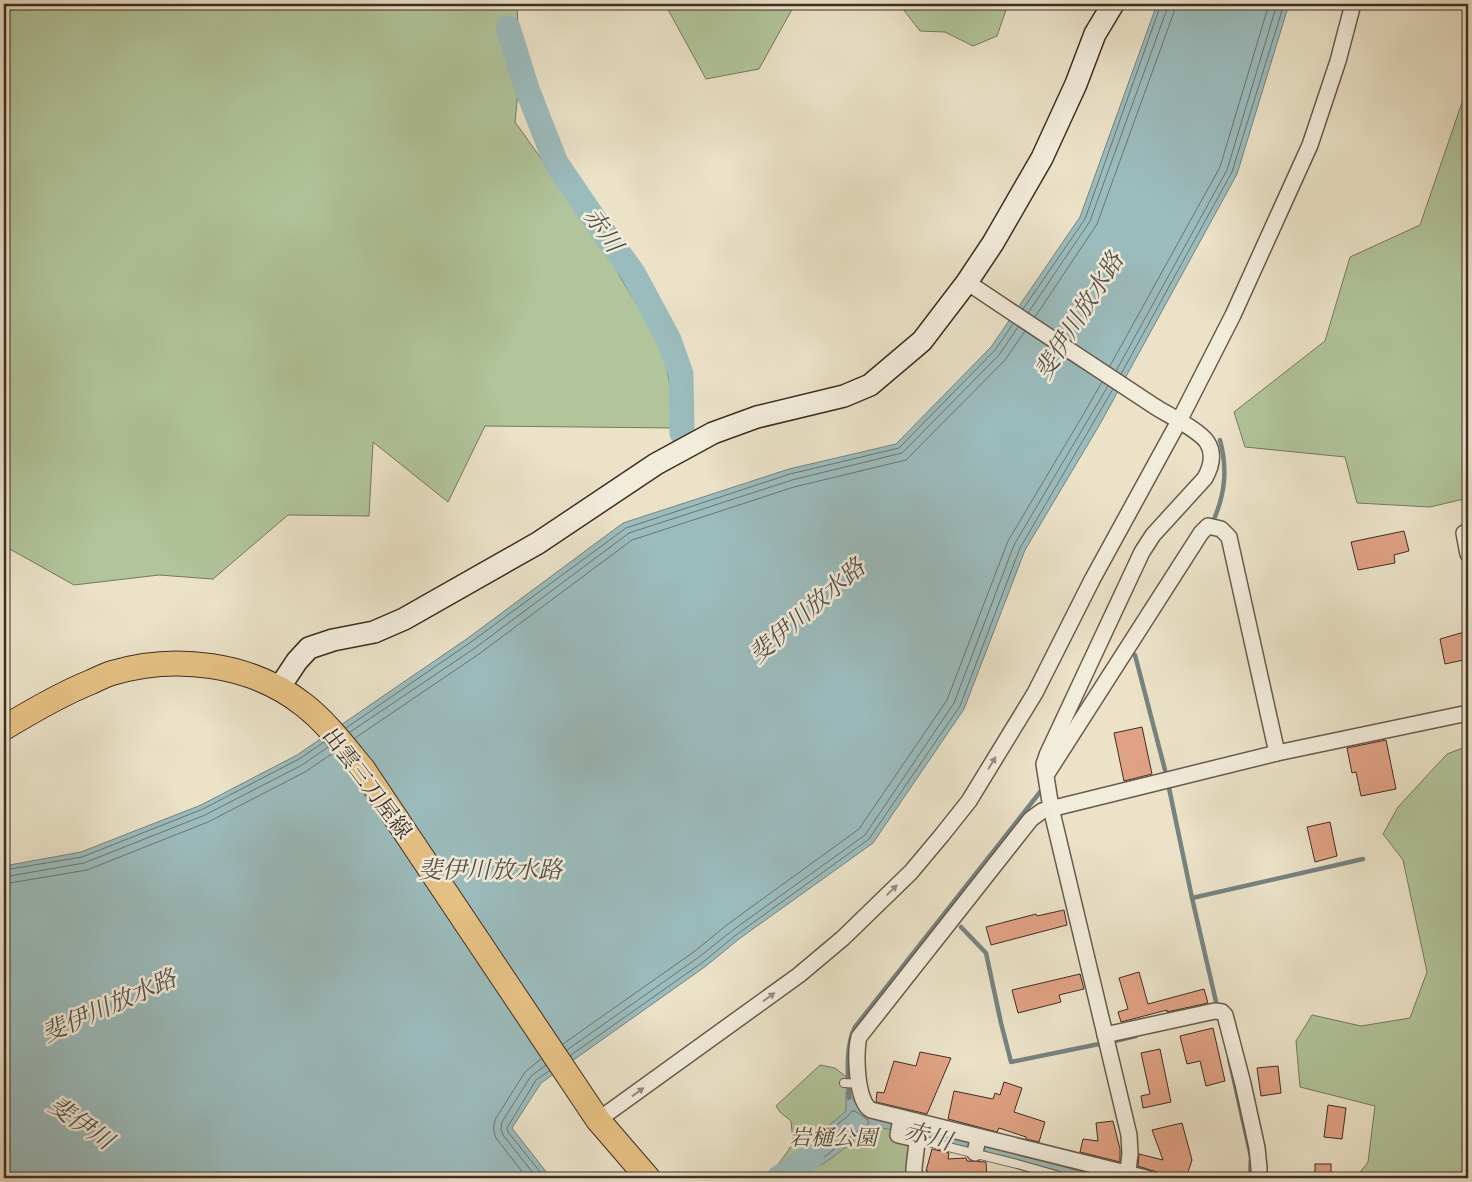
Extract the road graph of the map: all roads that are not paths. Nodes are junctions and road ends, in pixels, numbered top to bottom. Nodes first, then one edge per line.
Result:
1 (1113, 4) edge
2 (1353, 4) edge
3 (975, 288) junction
4 (1179, 422) junction
5 (1464, 534) dead end
6 (1468, 554) edge
7 (279, 688) junction
8 (1468, 713) edge
9 (4, 728) edge
10 (1277, 753) junction
11 (1046, 780) junction
12 (1051, 808) junction
13 (1105, 1035) junction
14 (598, 1120) junction
15 (900, 1125) junction
16 (916, 1139) junction
17 (976, 1146) junction
18 (1127, 1176) edge
19 (648, 1178) edge
20 (914, 1178) edge
21 (1062, 1178) edge
22 (1146, 1178) edge
23 (1259, 1178) edge

1 - 3 street
2 - 4 street
3 - 4 street
3 - 7 street
4 - 11 street
14 -> 4 street
5 - 6 street
7 - 9 main road, 出雲三刀屋線
7 - 14 main road, 出雲三刀屋線
8 - 10 street
10 - 11 street
10 - 12 street
11 - 12 street
12 - 13 street
12 - 15 street
13 - 18 street
13 - 23 street
14 - 19 main road, 出雲三刀屋線
15 - 16 street
15 - 17 street
16 - 17 lane
16 - 20 street
17 - 18 street
17 - 21 lane
18 - 22 street

